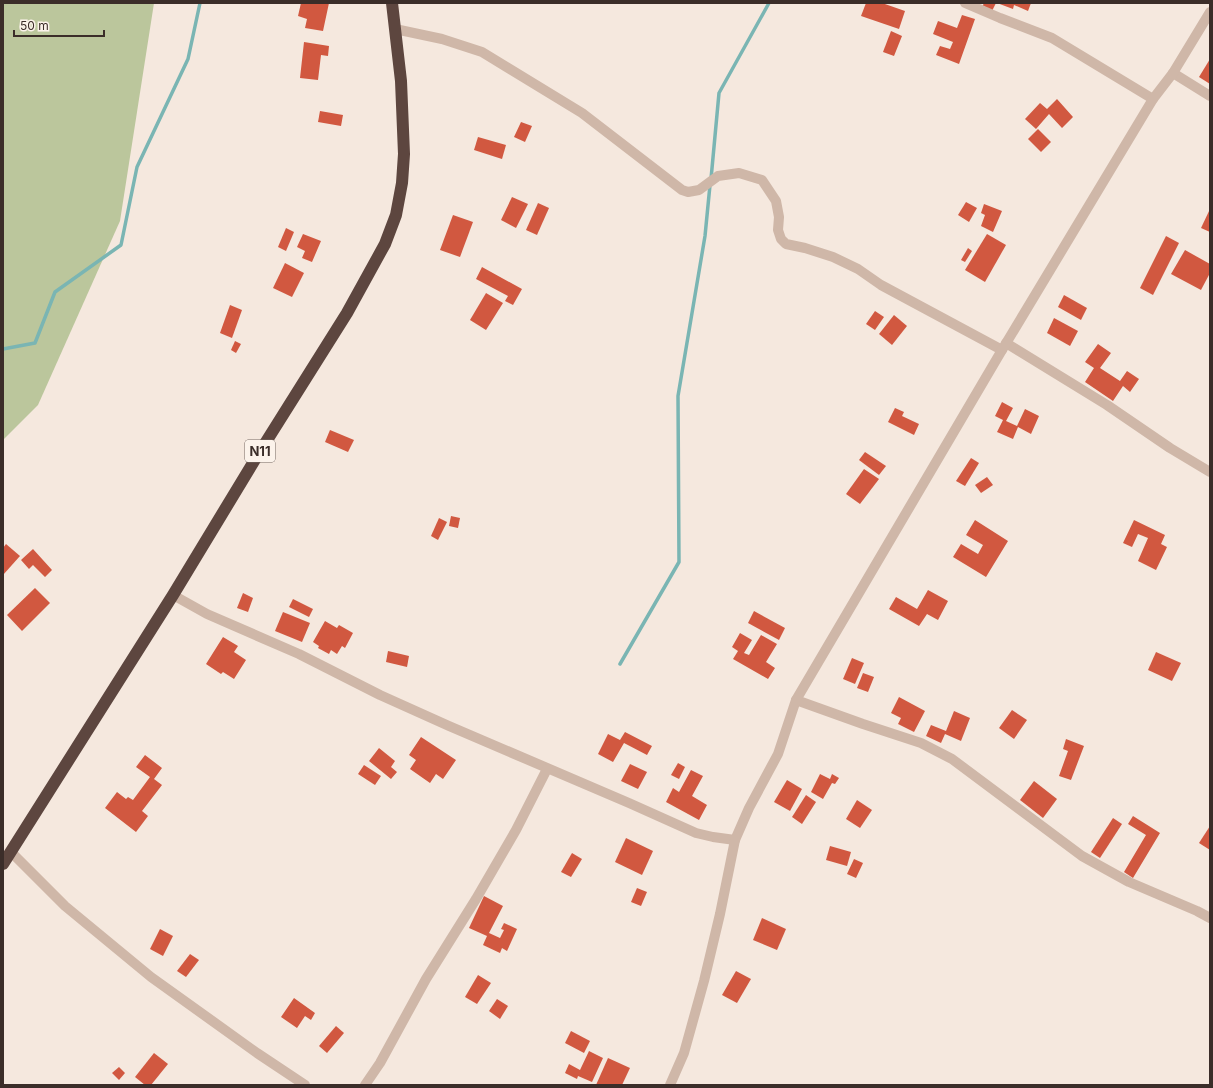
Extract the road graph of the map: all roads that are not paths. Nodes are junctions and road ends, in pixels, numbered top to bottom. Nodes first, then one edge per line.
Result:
1 (392, 3) edge
2 (965, 3) edge
3 (1210, 12) edge
4 (395, 29) junction
5 (1173, 73) junction
6 (1210, 96) edge
7 (1153, 99) junction
8 (1004, 346) junction
9 (1210, 472) edge
10 (173, 594) junction
11 (796, 700) junction
12 (547, 769) junction
13 (735, 840) junction
14 (11, 852) junction
15 (3, 864) edge
16 (1210, 918) edge
17 (305, 1085) edge
18 (366, 1085) edge
19 (670, 1085) edge

1 - 4 highway, N11
2 - 7 street
3 - 5 street
4 - 8 street
4 - 10 highway, N11
5 - 6 street
5 - 7 street
7 - 8 street
8 - 9 street
8 - 11 street
10 - 12 street
10 - 14 highway, N11
11 - 13 street
11 - 16 street
12 - 13 street
12 - 18 street
13 - 19 street
14 - 15 highway, N11
14 - 17 street

